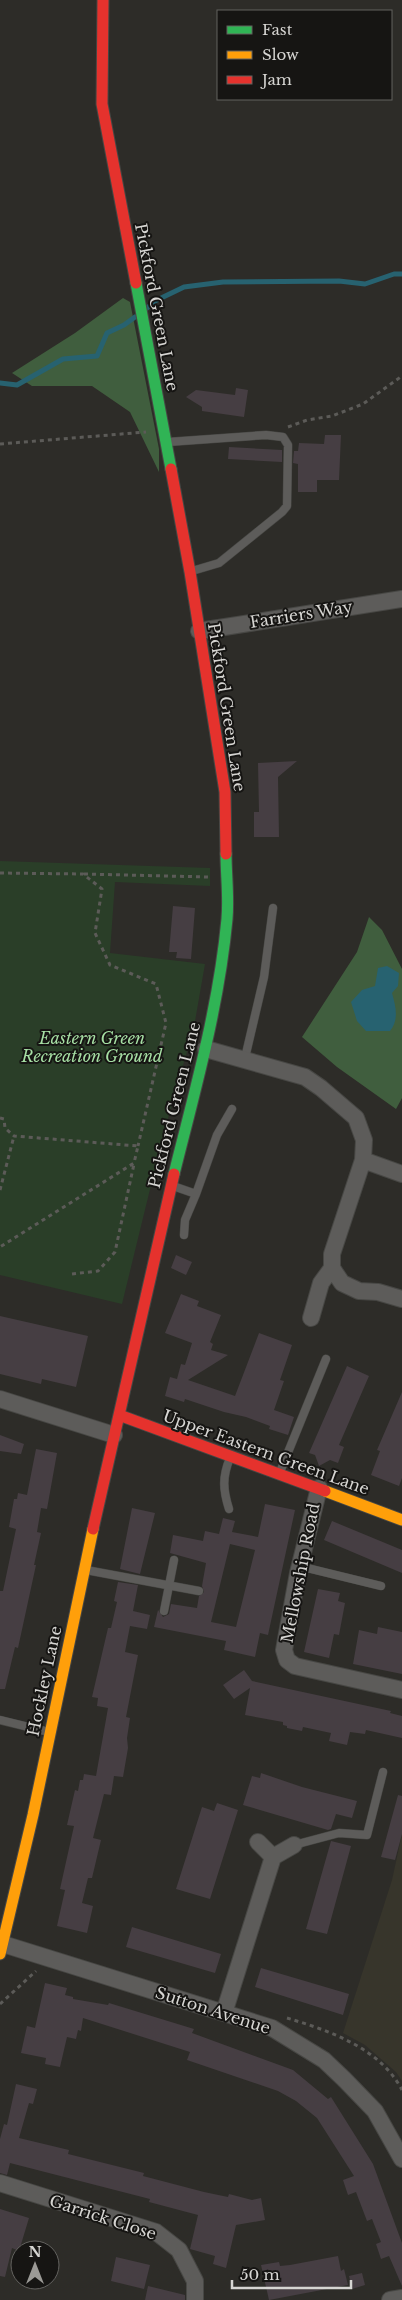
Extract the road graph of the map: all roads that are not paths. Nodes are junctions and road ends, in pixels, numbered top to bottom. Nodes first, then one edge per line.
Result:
1 (103, 0) edge
2 (166, 443) junction
3 (190, 572) junction
4 (402, 599) edge
5 (199, 631) junction
6 (273, 908) dead end
7 (206, 1049) junction
8 (245, 1058) junction
9 (232, 1109) dead end
10 (363, 1160) junction
11 (402, 1174) edge
12 (171, 1185) junction
13 (196, 1194) junction
14 (184, 1235) dead end
15 (332, 1268) junction
16 (402, 1299) edge
17 (311, 1318) dead end
18 (326, 1359) dead end
19 (0, 1399) edge
20 (119, 1415) junction
21 (114, 1435) junction
22 (230, 1456) junction
23 (279, 1474) junction
24 (319, 1488) junction
25 (229, 1509) dead end
26 (402, 1520) edge
27 (174, 1560) dead end
28 (300, 1566) junction
29 (84, 1570) junction
30 (169, 1586) junction
31 (381, 1586) dead end
32 (199, 1591) dead end
33 (164, 1611) dead end
34 (402, 1690) edge
35 (0, 1720) edge
36 (50, 1732) junction
37 (383, 1772) dead end
38 (258, 1842) dead end
39 (294, 1845) joint
40 (273, 1858) junction
41 (1, 1951) edge
42 (224, 2013) junction
43 (402, 2159) edge
44 (0, 2183) edge
45 (402, 2298) edge
46 (195, 2300) edge
47 (390, 2300) edge

1 - 2 street, Pickford Green Lane
2 - 3 street, Pickford Green Lane
2 - 3 lane
3 - 5 street, Pickford Green Lane
4 - 5 street, Farriers Way
5 - 7 street, Pickford Green Lane
6 - 8 lane
7 - 8 street
7 - 12 street, Pickford Green Lane
8 - 10 street
9 - 13 lane
10 - 11 street
10 - 15 street
12 - 13 lane
12 - 20 street, Pickford Green Lane
13 - 14 lane
15 - 16 street
15 - 17 street
18 - 23 lane
19 - 21 street
20 - 21 street, Hockley Lane
20 - 22 street, Upper Eastern Green Lane
21 - 29 street, Hockley Lane
22 - 23 street, Upper Eastern Green Lane
22 - 25 lane
23 - 24 street, Upper Eastern Green Lane
24 - 26 street, Upper Eastern Green Lane
24 - 28 street, Mellowship Road
27 - 30 lane
28 - 31 lane
28 - 34 street, Mellowship Road
29 - 30 lane
29 - 36 street, Hockley Lane
30 - 32 lane
30 - 33 lane
35 - 36 lane
36 - 41 street, Hockley Lane
37 - 39 lane
38 - 40 street
39 - 40 street
40 - 42 street
41 - 42 street, Sutton Avenue
42 - 43 street, Sutton Avenue
44 - 46 street, Garrick Close
45 - 47 street

